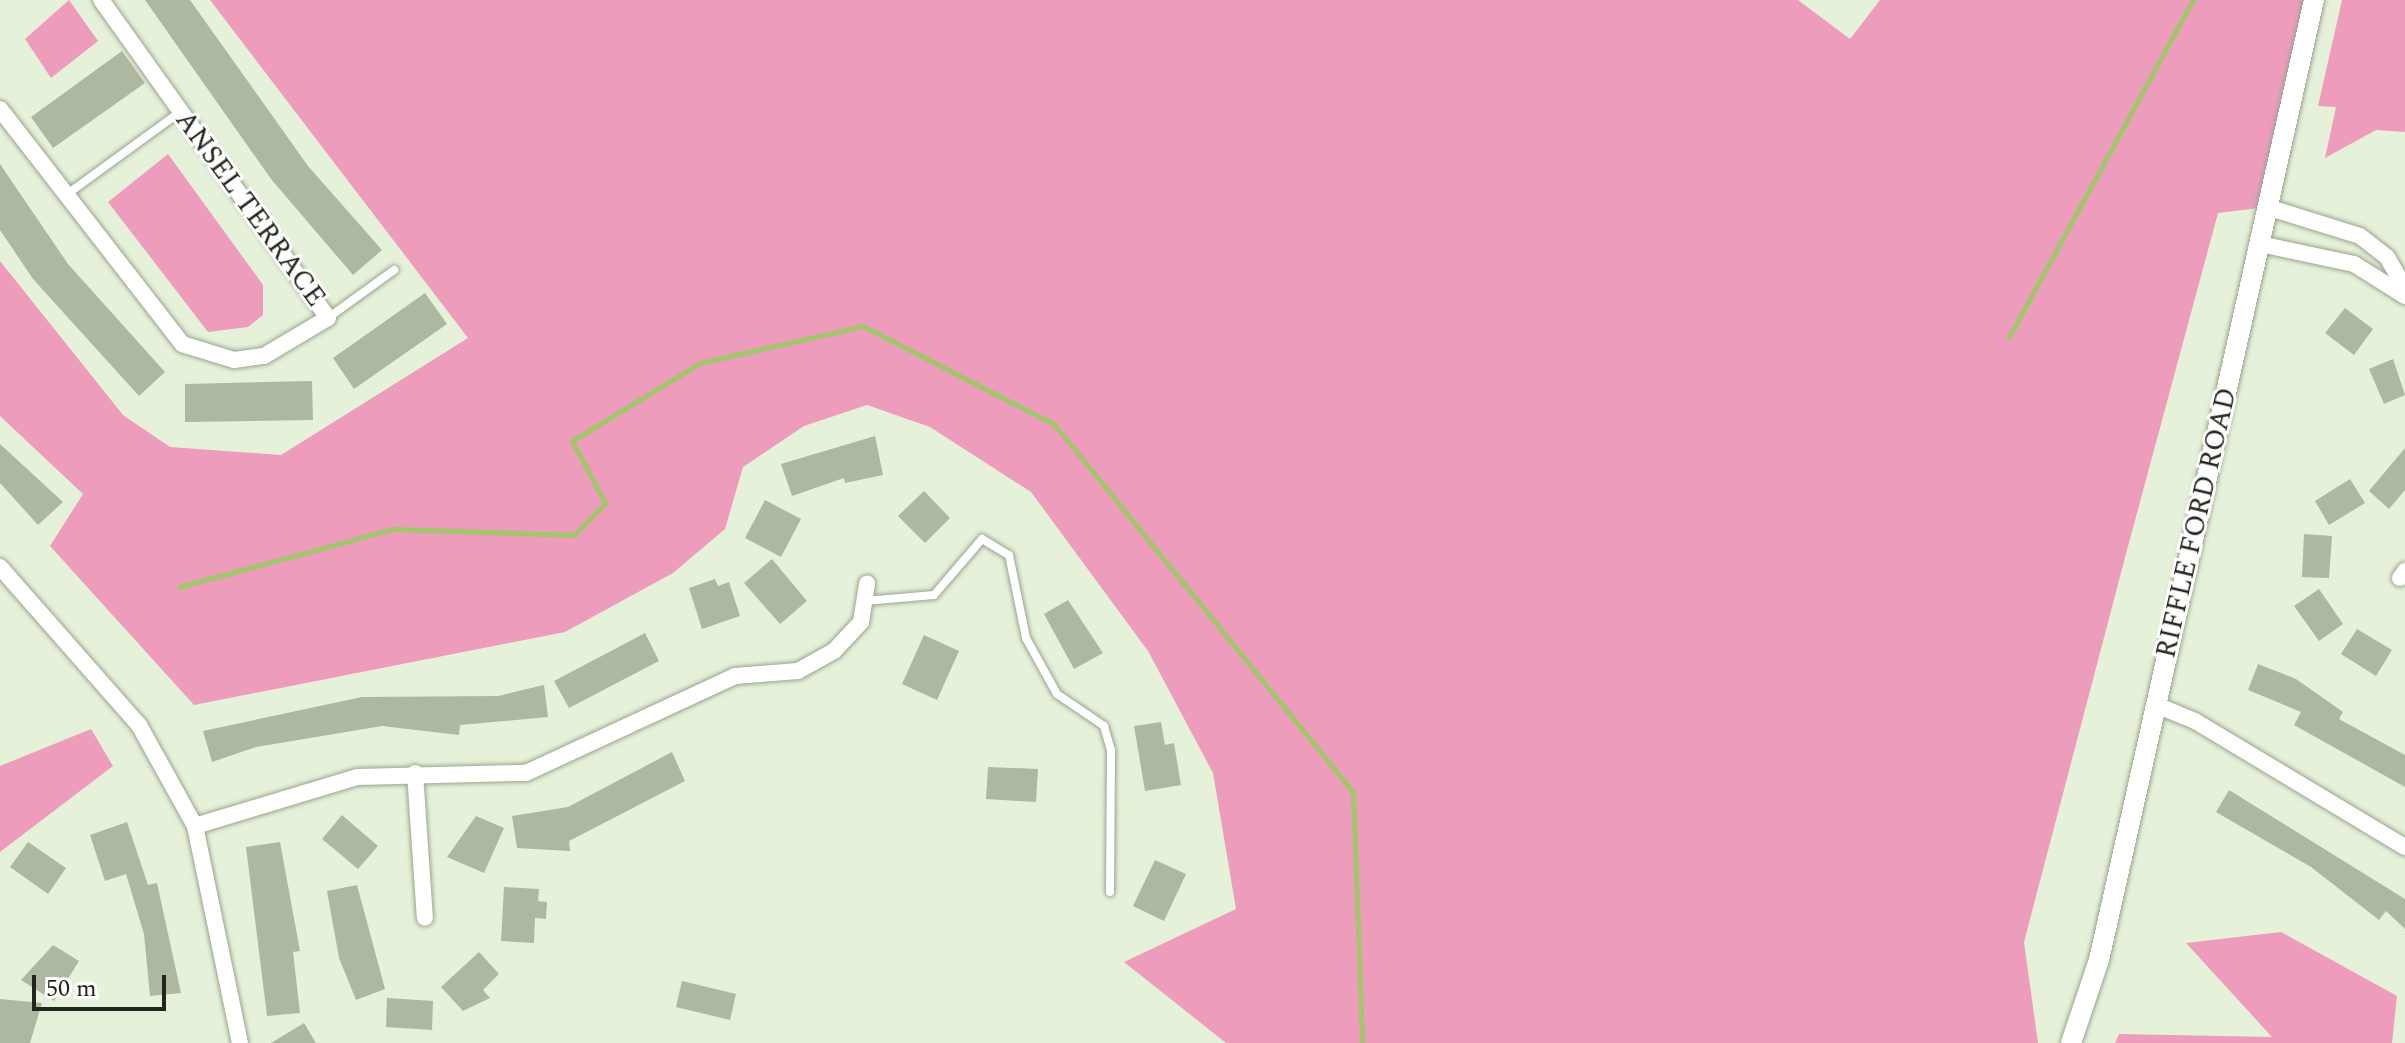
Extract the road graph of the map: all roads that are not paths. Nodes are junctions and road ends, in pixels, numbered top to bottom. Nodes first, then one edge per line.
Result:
1 (101, 0) edge
2 (2314, 0) edge
3 (0, 109) edge
4 (180, 112) junction
5 (66, 195) junction
6 (2267, 207) junction
7 (2260, 244) junction
8 (394, 270) dead end
9 (2405, 288) edge
10 (2405, 296) edge
11 (328, 318) junction
12 (0, 567) edge
13 (867, 583) dead end
14 (864, 601) junction
15 (2156, 705) junction
16 (415, 773) junction
17 (195, 826) junction
18 (2405, 847) edge
19 (1110, 892) dead end
20 (425, 918) dead end
21 (240, 1043) edge
22 (2071, 1043) edge

1 - 4 street, ANSEL TERRACE
2 - 6 street, RIFFLE FORD ROAD
3 - 5 street, ANSEL TERRACE
4 - 5 lane
4 - 11 street, ANSEL TERRACE
5 - 11 street, ANSEL TERRACE
6 - 7 street, RIFFLE FORD ROAD
6 - 9 street
7 - 10 street
7 - 15 street, RIFFLE FORD ROAD
8 - 11 lane
12 - 17 street
13 - 14 street
14 - 16 street
14 - 19 lane
15 - 18 street
15 - 22 street, RIFFLE FORD ROAD
16 - 17 street
16 - 20 street
17 - 21 street

